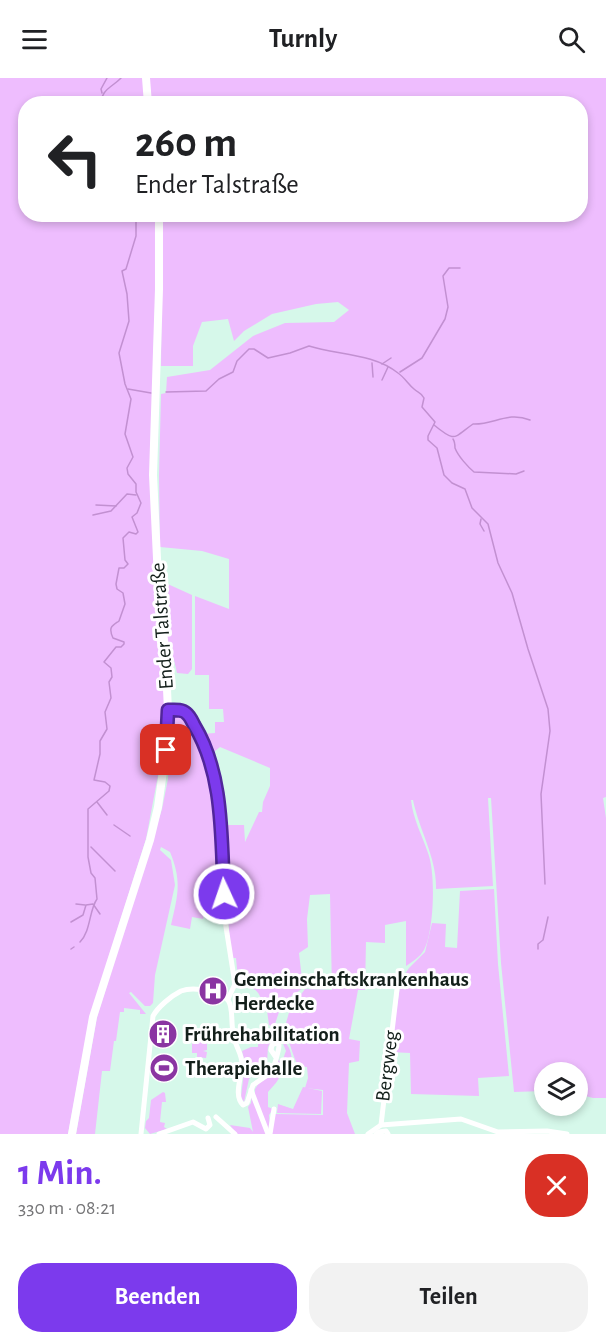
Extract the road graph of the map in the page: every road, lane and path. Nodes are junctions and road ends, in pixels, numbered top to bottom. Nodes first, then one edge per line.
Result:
1 (146, 78) edge
2 (147, 96) edge
3 (159, 222) edge
4 (168, 710) junction
5 (399, 972) dead end
6 (228, 999) junction
7 (276, 1056) dead end
8 (251, 1090) junction
9 (274, 1110) dead end
10 (216, 1117) junction
11 (208, 1119) junction
12 (195, 1123) junction
13 (219, 1124) dead end
14 (381, 1125) junction
15 (72, 1134) edge
16 (141, 1134) edge
17 (159, 1134) edge
18 (235, 1134) edge
19 (269, 1134) edge
20 (368, 1134) edge
21 (376, 1134) edge
22 (388, 1134) edge
23 (567, 1134) edge

1 - 2 main road
3 - 4 main road, Ender Talstraße
4 - 6 street
4 - 15 main road, Ender Talstraße
5 - 14 street, Bergweg
6 - 8 street
6 - 16 street
7 - 8 street
8 - 19 street
9 - 19 street
10 - 11 street
10 - 13 street
10 - 18 street
11 - 12 street
11 - 12 street
12 - 17 street
14 - 20 street, Bergweg
14 - 23 street, Bergweg
21 - 22 street, Bergweg

